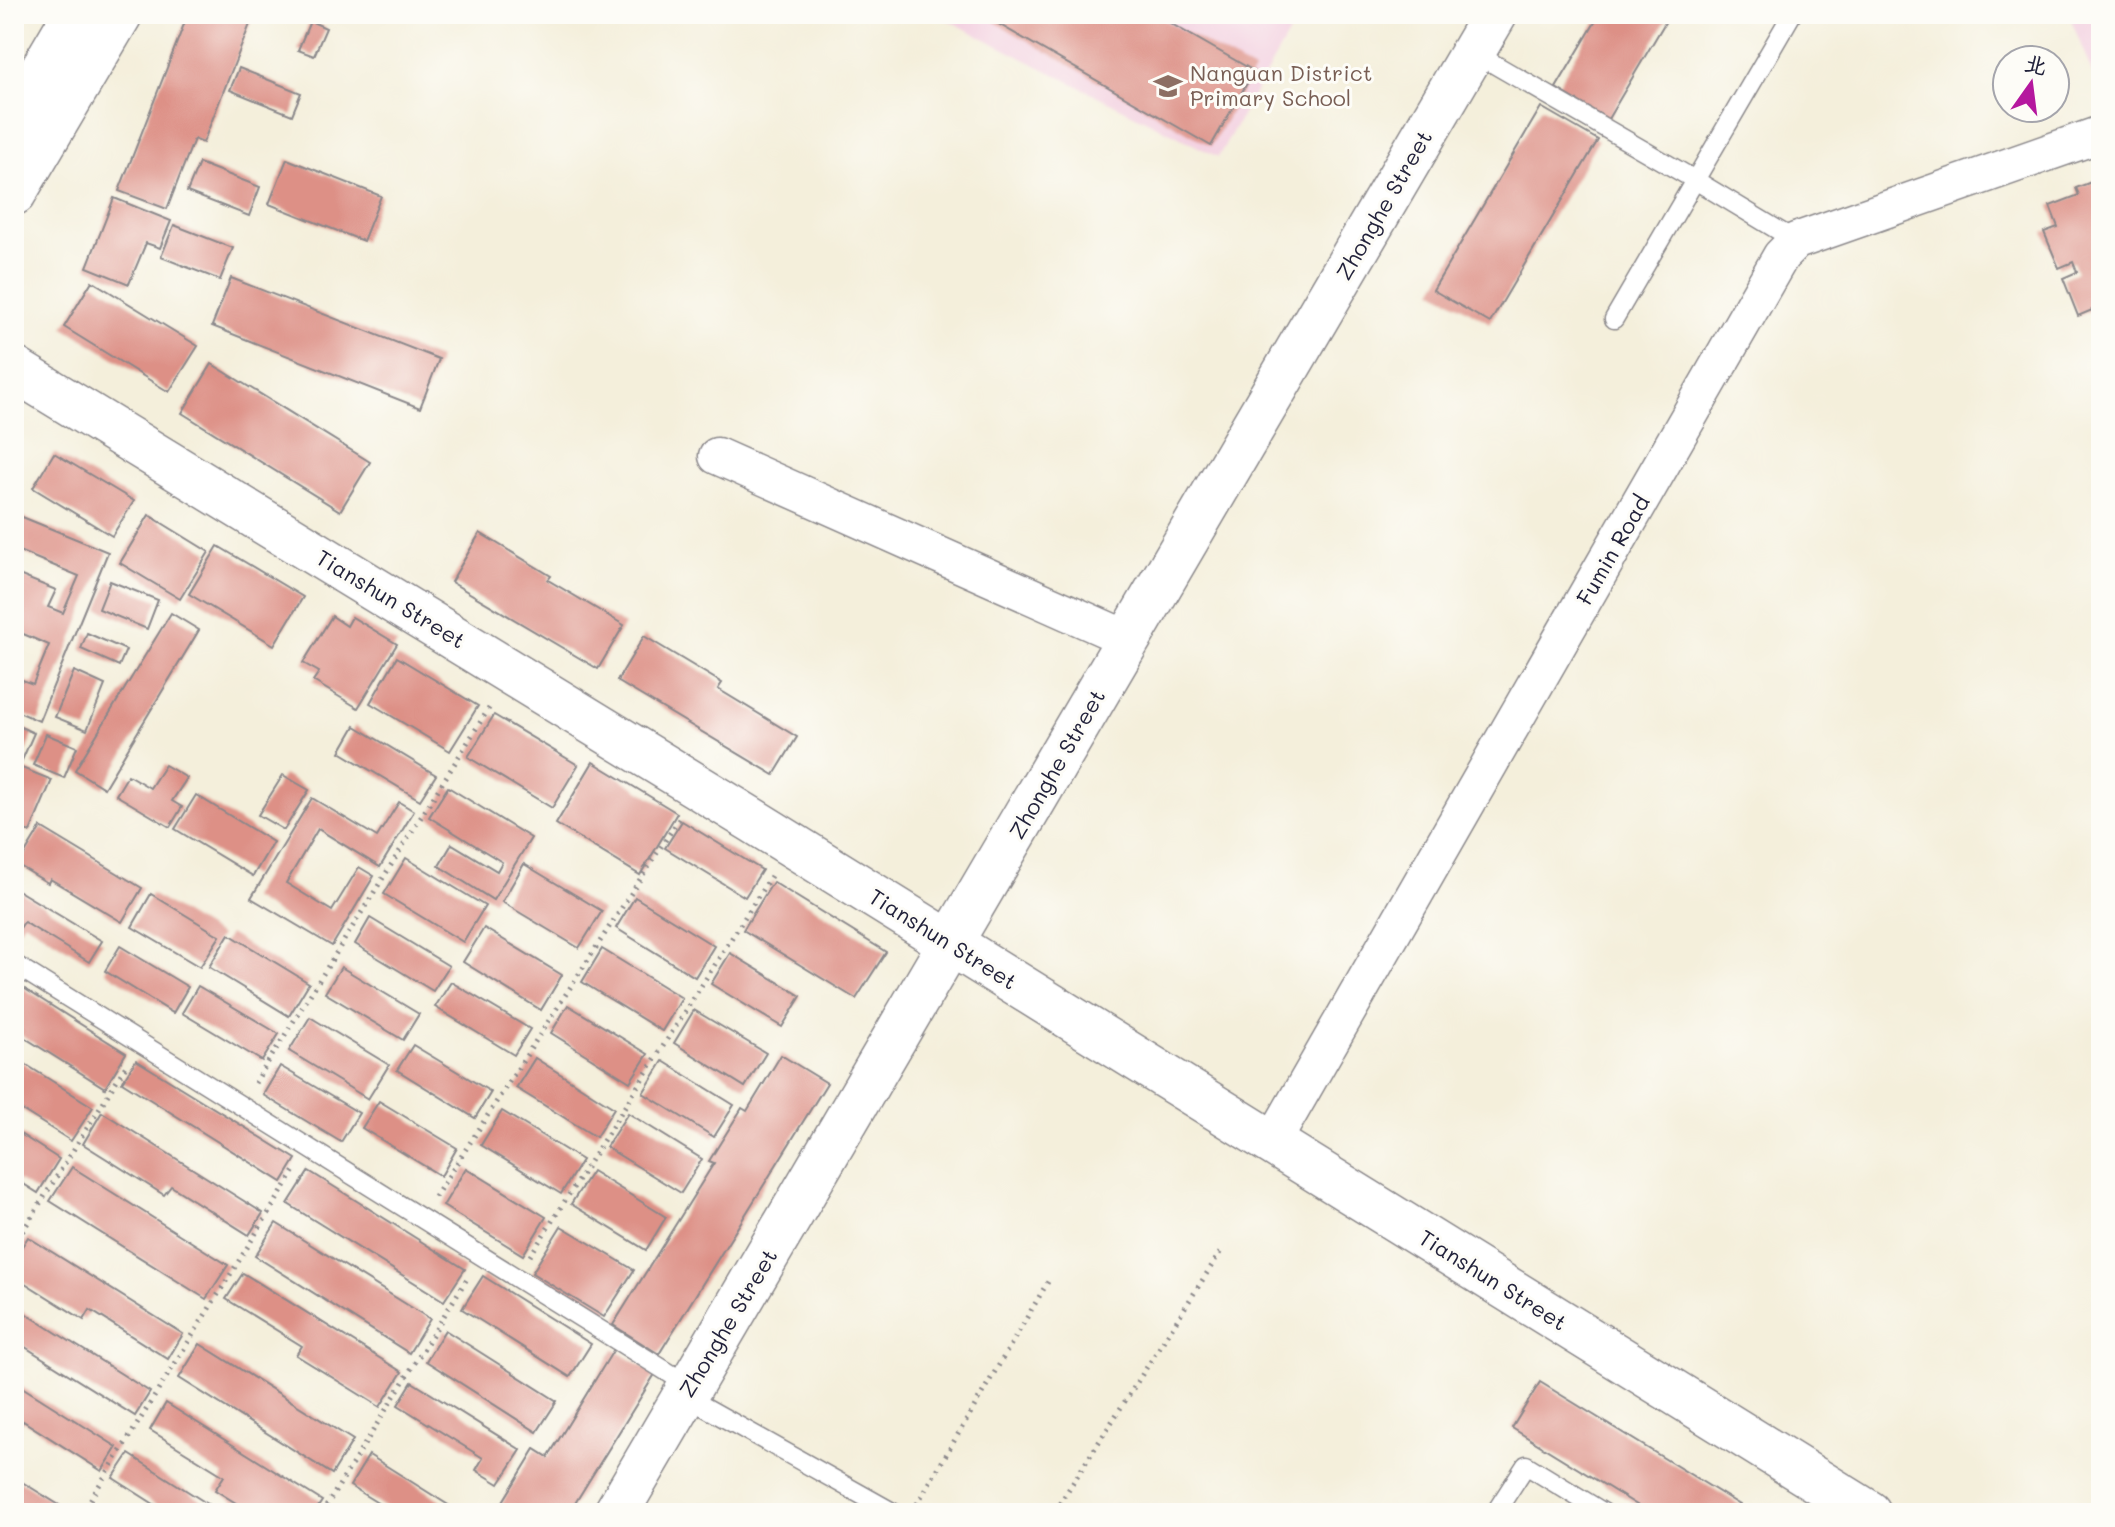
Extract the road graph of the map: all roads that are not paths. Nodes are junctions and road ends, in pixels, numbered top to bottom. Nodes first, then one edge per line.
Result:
1 (75, 14) edge
2 (120, 14) edge
3 (1494, 14) edge
4 (1792, 14) edge
5 (1473, 52) junction
6 (30, 69) edge
7 (14, 118) edge
8 (2101, 134) edge
9 (1695, 180) junction
10 (14, 193) edge
11 (1796, 241) junction
12 (1614, 319) dead end
13 (14, 369) edge
14 (717, 456) dead end
15 (1130, 640) junction
16 (951, 944) junction
17 (14, 964) edge
18 (1272, 1143) junction
19 (688, 1391) junction
20 (616, 1513) edge
21 (894, 1513) edge
22 (1495, 1513) edge
23 (1604, 1513) edge
24 (1869, 1513) edge

1 - 6 street
2 - 10 street
3 - 5 street, Zhonghe Street
4 - 9 lane
5 - 9 lane
5 - 15 street, Zhonghe Street
6 - 7 street
8 - 11 street
9 - 11 lane
9 - 12 lane
11 - 18 street, Fumin Road
13 - 16 street, Tianshun Street
14 - 15 street
15 - 16 street, Zhonghe Street
16 - 18 street, Tianshun Street
16 - 19 street, Zhonghe Street
17 - 19 lane
18 - 24 street, Tianshun Street
19 - 20 street, Zhonghe Street
19 - 21 lane
22 - 23 lane

